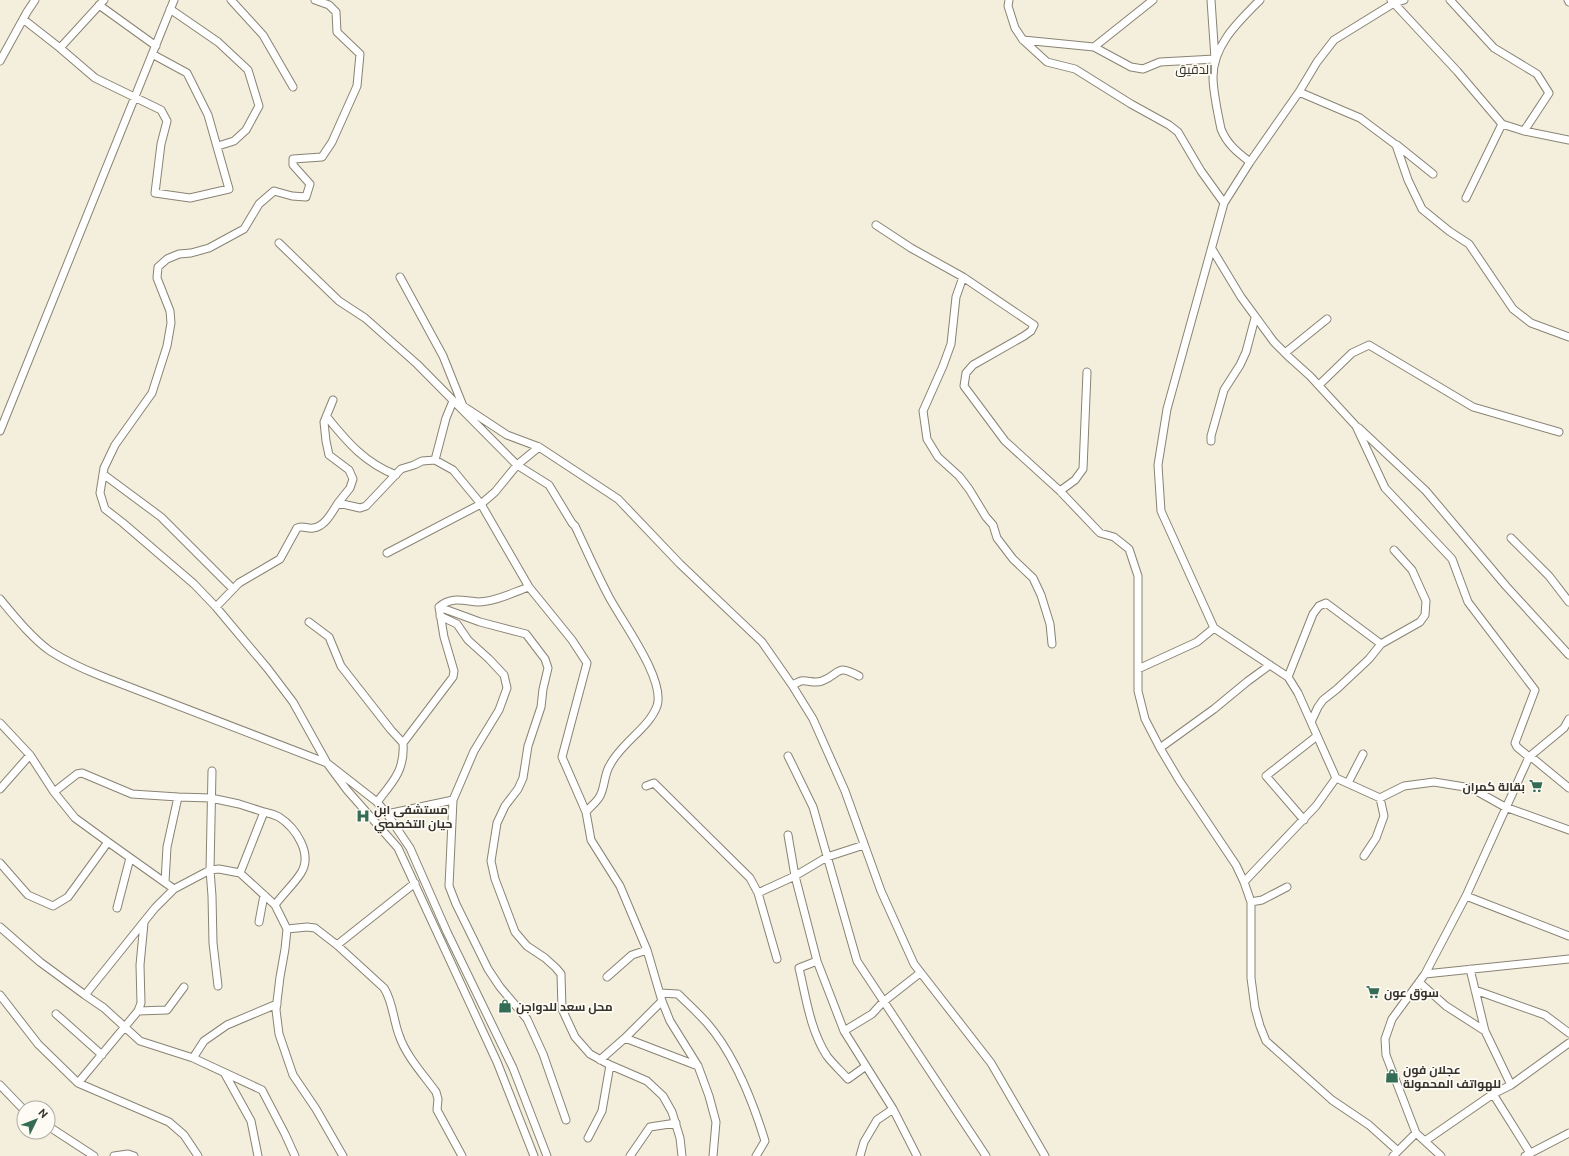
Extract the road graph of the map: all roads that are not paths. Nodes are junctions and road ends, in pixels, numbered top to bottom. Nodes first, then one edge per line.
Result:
1 (35, 0) edge
2 (174, 0) edge
3 (231, 0) edge
4 (315, 0) edge
5 (1009, 0) edge
6 (1153, 0) edge
7 (1211, 0) edge
8 (1260, 0) edge
9 (1404, 0) edge
10 (1450, 0) edge
11 (1392, 1) edge
12 (102, 3) edge
13 (170, 9) junction
14 (23, 19) junction
15 (1023, 40) junction
16 (156, 46) junction
17 (1094, 46) junction
18 (60, 48) junction
19 (152, 54) junction
20 (1215, 59) junction
21 (0, 61) edge
22 (292, 87) dead end
23 (1299, 92) junction
24 (135, 96) junction
25 (1502, 124) junction
26 (1524, 131) junction
27 (1569, 140) edge
28 (1396, 145) junction
29 (218, 146) junction
30 (1250, 162) junction
31 (1433, 174) dead end
32 (1466, 198) dead end
33 (1224, 203) junction
34 (876, 225) dead end
35 (279, 243) dead end
36 (1212, 249) junction
37 (963, 276) junction
38 (400, 277) dead end
39 (1255, 318) junction
40 (1327, 319) dead end
41 (1569, 337) edge
42 (1285, 353) junction
43 (1087, 372) dead end
44 (1319, 385) junction
45 (333, 400) dead end
46 (453, 401) junction
47 (327, 417) junction
48 (1356, 426) junction
49 (0, 431) edge
50 (1559, 432) dead end
51 (1211, 441) dead end
52 (539, 448) junction
53 (434, 460) junction
54 (517, 465) junction
55 (103, 474) junction
56 (396, 475) junction
57 (1060, 492) junction
58 (338, 503) junction
59 (481, 504) junction
60 (1511, 538) dead end
61 (1394, 550) dead end
62 (387, 553) dead end
63 (529, 587) junction
64 (233, 589) junction
65 (0, 599) edge
66 (1569, 602) edge
67 (216, 607) junction
68 (439, 607) junction
69 (440, 616) junction
70 (309, 622) dead end
71 (1214, 628) junction
72 (1052, 644) dead end
73 (1381, 644) junction
74 (1569, 655) edge
75 (1270, 665) junction
76 (1138, 669) junction
77 (859, 676) dead end
78 (1288, 677) junction
79 (792, 685) junction
80 (1569, 719) edge
81 (1311, 722) junction
82 (0, 723) edge
83 (1317, 736) junction
84 (404, 743) junction
85 (1160, 748) junction
86 (1363, 754) dead end
87 (30, 755) junction
88 (788, 756) dead end
89 (1530, 756) junction
90 (327, 763) junction
91 (212, 771) dead end
92 (1336, 778) junction
93 (2, 783) edge
94 (1348, 783) junction
95 (646, 786) dead end
96 (1569, 788) edge
97 (54, 792) junction
98 (178, 798) junction
99 (211, 798) junction
100 (1380, 798) junction
101 (453, 800) junction
102 (377, 802) junction
103 (1505, 807) junction
104 (264, 812) junction
105 (586, 812) junction
106 (387, 814) junction
107 (1304, 820) junction
108 (1569, 830) edge
109 (788, 836) dead end
110 (108, 842) junction
111 (864, 845) junction
112 (827, 856) junction
113 (1364, 856) dead end
114 (130, 858) junction
115 (0, 862) edge
116 (210, 870) junction
117 (240, 873) junction
118 (795, 876) junction
119 (165, 882) junction
120 (1244, 882) junction
121 (415, 883) junction
122 (1287, 887) dead end
123 (174, 889) junction
124 (758, 893) junction
125 (264, 895) junction
126 (1466, 896) junction
127 (1251, 902) junction
128 (275, 904) junction
129 (117, 908) dead end
130 (439, 912) junction
131 (429, 916) junction
132 (259, 922) dead end
133 (144, 923) junction
134 (0, 927) edge
135 (286, 928) junction
136 (1569, 936) edge
137 (337, 945) junction
138 (647, 950) junction
139 (777, 959) dead end
140 (1569, 959) edge
141 (817, 961) junction
142 (1470, 969) junction
143 (920, 974) junction
144 (1425, 974) junction
145 (607, 977) dead end
146 (1419, 982) junction
147 (218, 986) dead end
148 (184, 987) dead end
149 (1475, 990) junction
150 (660, 993) junction
151 (0, 994) edge
152 (85, 995) junction
153 (662, 1001) junction
154 (883, 1002) junction
155 (277, 1004) junction
156 (138, 1011) junction
157 (56, 1014) dead end
158 (126, 1028) junction
159 (1485, 1030) junction
160 (844, 1031) junction
161 (1569, 1033) edge
162 (625, 1038) junction
163 (1569, 1043) edge
164 (102, 1055) junction
165 (194, 1058) junction
166 (600, 1060) junction
167 (610, 1065) junction
168 (698, 1066) junction
169 (866, 1066) junction
170 (225, 1074) junction
171 (78, 1083) junction
172 (0, 1085) edge
173 (1511, 1085) junction
174 (1493, 1094) junction
175 (16, 1102) edge
176 (893, 1109) junction
177 (566, 1120) dead end
178 (676, 1123) junction
179 (56, 1131) edge
180 (1416, 1133) junction
181 (1569, 1133) edge
182 (588, 1138) dead end
183 (1425, 1141) junction
184 (1396, 1153) edge
185 (1528, 1155) edge
186 (94, 1156) edge
187 (114, 1156) edge
188 (134, 1156) edge
189 (198, 1156) edge
190 (258, 1156) edge
191 (295, 1156) edge
192 (343, 1156) edge
193 (462, 1156) edge
194 (534, 1156) edge
195 (547, 1156) edge
196 (630, 1156) edge
197 (682, 1156) edge
198 (713, 1156) edge
199 (756, 1156) edge
200 (860, 1156) edge
201 (917, 1156) edge
202 (986, 1156) edge
203 (1046, 1156) edge
204 (1441, 1156) edge

1 - 14 street
2 - 13 street
3 - 22 street
4 - 55 street
5 - 15 street
6 - 17 street
7 - 20 street
8 - 20 street
9 - 11 street
10 - 26 street
11 - 23 street
11 - 25 street
12 - 16 street
12 - 18 street
13 - 16 street
13 - 29 street
14 - 18 street
14 - 21 street
15 - 17 street
15 - 33 street
16 - 19 street
17 - 20 street
18 - 24 street
19 - 24 street
19 - 29 street
20 - 30 street
23 - 28 street
23 - 30 street
24 - 29 street
24 - 49 street
25 - 26 street
25 - 32 street
26 - 27 street
28 - 31 street
28 - 41 street
30 - 33 street
33 - 36 street
34 - 37 street
35 - 46 street
36 - 39 street
36 - 71 street
37 - 57 street
37 - 72 street
38 - 52 street
39 - 42 street
39 - 51 street
40 - 42 street
42 - 44 street
43 - 57 street
44 - 48 street
44 - 50 street
45 - 47 street
46 - 53 street
46 - 54 street
47 - 56 street
47 - 58 street
48 - 74 street
48 - 89 street
52 - 54 street
52 - 79 street
53 - 56 street
53 - 59 street
54 - 59 street
54 - 105 street
55 - 64 street
55 - 67 street
56 - 58 street
57 - 76 street
58 - 64 street
59 - 62 street
59 - 63 street
60 - 66 street
61 - 73 street
63 - 68 street
63 - 105 street
64 - 67 street
65 - 90 street
67 - 90 street
68 - 69 street
68 - 166 street
69 - 84 street
69 - 101 street
70 - 84 street
71 - 75 street
71 - 76 street
73 - 78 street
73 - 81 street
75 - 78 street
75 - 85 street
76 - 85 street
77 - 79 street
78 - 81 street
79 - 111 street
80 - 89 street
81 - 83 street
82 - 87 street
83 - 92 street
83 - 107 street
84 - 102 street
85 - 120 street
86 - 94 street
87 - 93 street
87 - 97 street
88 - 112 street
89 - 96 street
89 - 103 street
90 - 102 street
90 - 121 street
91 - 99 street
92 - 94 street
92 - 107 street
94 - 100 street
95 - 124 street
97 - 98 street
97 - 110 street
98 - 99 street
98 - 119 street
99 - 104 street
99 - 116 street
100 - 103 street
100 - 113 street
101 - 106 street
101 - 177 street
102 - 106 street
103 - 108 street
103 - 126 street
104 - 117 street
104 - 128 street
105 - 138 street
106 - 130 street
107 - 120 street
109 - 118 street
110 - 114 street
110 - 115 street
111 - 112 street
111 - 143 street
112 - 118 street
112 - 154 street
114 - 119 street
114 - 129 street
116 - 117 street
116 - 123 street
116 - 147 street
117 - 125 street
118 - 124 street
118 - 141 street
119 - 123 street
120 - 127 street
121 - 131 street
121 - 137 street
122 - 127 street
123 - 133 street
124 - 139 street
125 - 128 street
125 - 132 street
126 - 136 street
126 - 144 street
127 - 184 street
128 - 135 street
130 - 131 street
130 - 195 street
131 - 194 street
133 - 152 street
133 - 156 street
134 - 152 street
135 - 137 street
135 - 155 street
137 - 193 street
138 - 145 street
138 - 150 street
140 - 142 street
141 - 160 street
141 - 169 street
142 - 144 street
142 - 149 street
143 - 154 street
143 - 203 street
144 - 146 street
146 - 159 street
146 - 180 street
148 - 156 street
149 - 159 street
149 - 161 street
150 - 153 street
150 - 199 street
151 - 171 street
152 - 158 street
153 - 162 street
153 - 168 street
154 - 160 street
154 - 202 street
155 - 165 street
155 - 192 street
156 - 158 street
157 - 164 street
158 - 164 street
158 - 165 street
159 - 173 street
160 - 169 street
162 - 166 street
162 - 168 street
163 - 173 street
164 - 171 street
165 - 170 street
166 - 167 street
167 - 178 street
167 - 182 street
168 - 198 street
169 - 176 street
170 - 190 street
170 - 191 street
171 - 189 street
172 - 175 street
173 - 174 street
174 - 183 street
174 - 185 street
176 - 200 street
176 - 201 street
178 - 196 street
178 - 197 street
179 - 186 street
180 - 183 street
180 - 184 street
181 - 185 street
183 - 204 street
187 - 188 street

